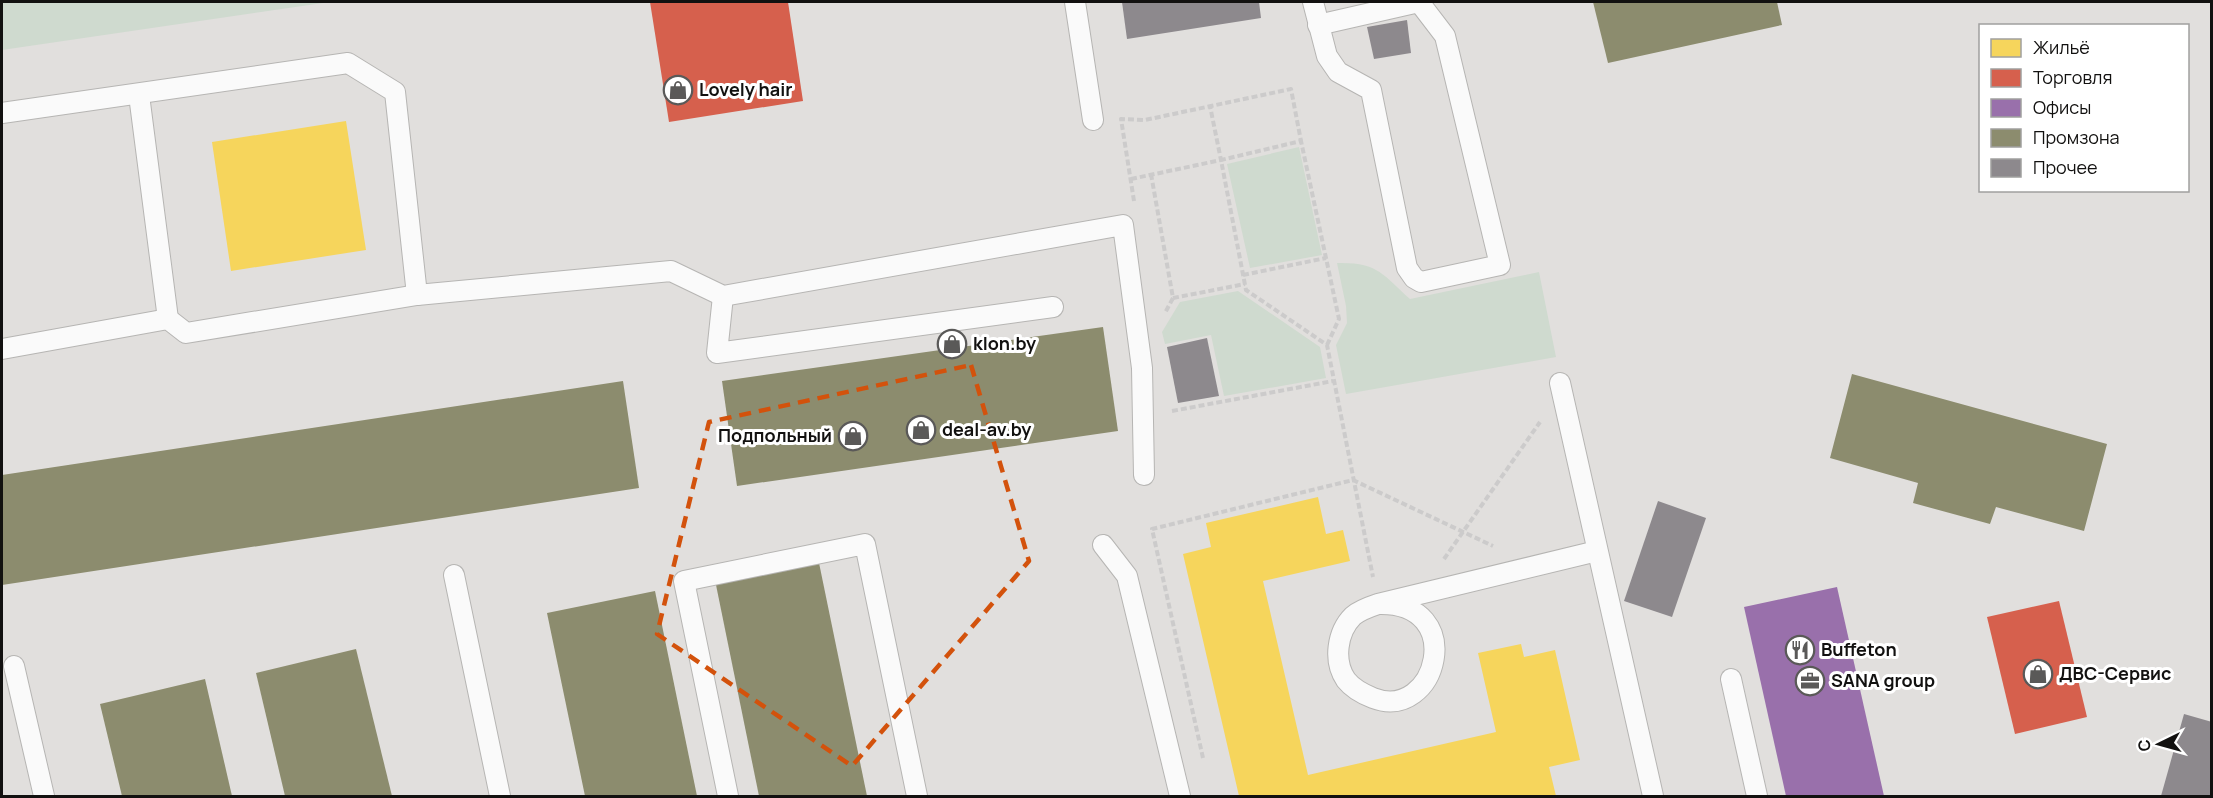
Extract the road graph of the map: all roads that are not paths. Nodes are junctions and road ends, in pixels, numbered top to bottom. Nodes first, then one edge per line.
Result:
1 (1075, 2) edge
2 (1313, 2) edge
3 (1419, 2) edge
4 (1318, 25) junction
5 (139, 95) junction
6 (2, 113) edge
7 (1093, 120) dead end
8 (417, 295) junction
9 (723, 296) junction
10 (1053, 307) dead end
11 (168, 319) junction
12 (2, 349) edge
13 (1561, 386) road end
14 (1144, 475) dead end
15 (1103, 545) dead end
16 (1597, 551) junction
17 (454, 575) dead end
18 (1378, 604) junction
19 (14, 666) dead end
20 (1731, 679) dead end
21 (44, 796) edge
22 (500, 796) edge
23 (729, 796) edge
24 (917, 796) edge
25 (1180, 796) edge
26 (1653, 796) edge
27 (1757, 796) edge

1 - 7 lane
2 - 4 lane
3 - 4 lane
3 - 4 lane
5 - 6 lane
5 - 8 lane
5 - 11 lane
8 - 9 lane
8 - 11 lane
9 - 10 lane
9 - 14 lane
11 - 12 lane
13 - 16 lane
15 - 25 lane
16 - 18 lane
16 - 26 lane
17 - 22 lane
18 - 18 lane
19 - 21 lane
20 - 27 lane
23 - 24 lane

